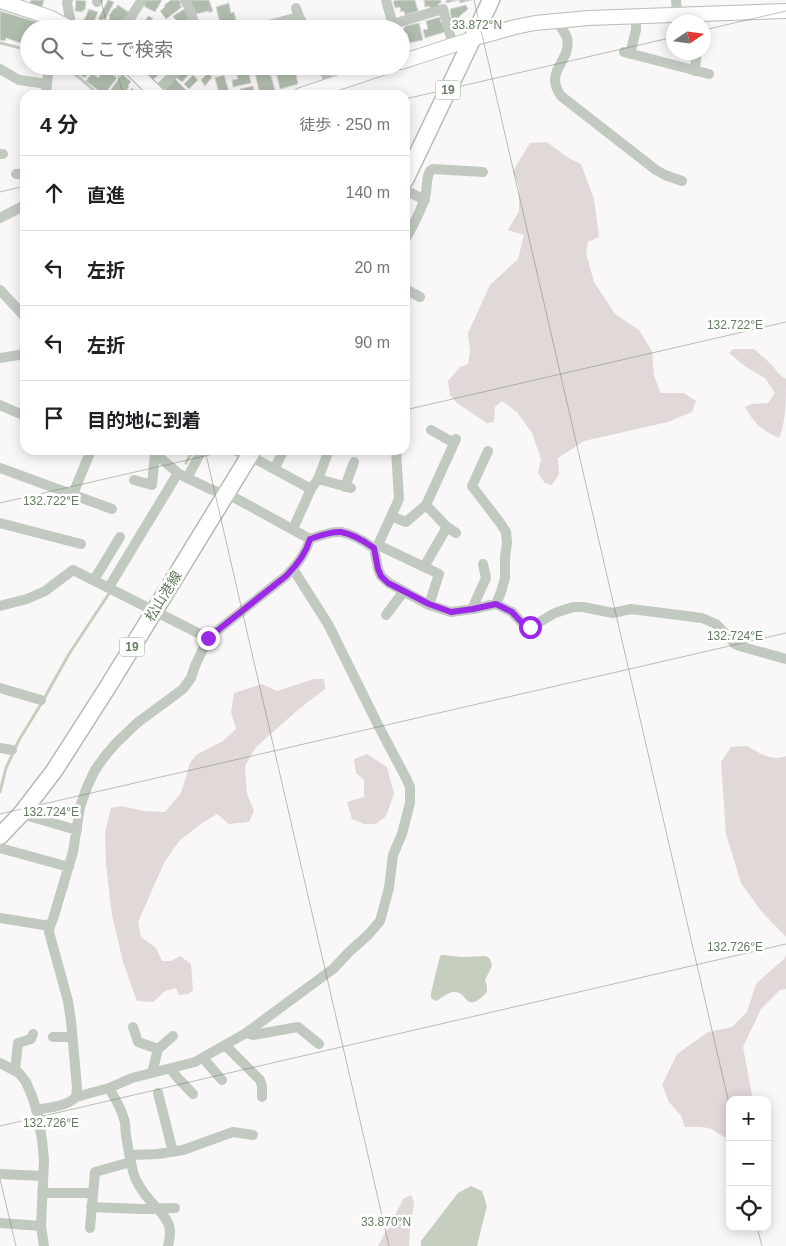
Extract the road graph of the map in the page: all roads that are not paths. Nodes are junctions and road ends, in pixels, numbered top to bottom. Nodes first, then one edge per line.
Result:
1 (68, 0) edge
2 (142, 0) edge
3 (185, 0) edge
4 (386, 0) edge
5 (491, 0) edge
6 (2, 1) edge
7 (786, 11) edge
8 (681, 13) edge
9 (636, 16) junction
10 (55, 20) edge
11 (71, 20) edge
12 (129, 20) edge
13 (193, 20) edge
14 (278, 20) edge
15 (301, 20) edge
16 (391, 20) edge
17 (410, 20) edge
18 (556, 21) junction
19 (472, 39) junction
20 (453, 45) junction
21 (410, 57) edge
22 (696, 60) edge
23 (0, 69) edge
24 (695, 71) junction
25 (708, 74) dead end
26 (137, 75) edge
27 (174, 75) edge
28 (326, 75) edge
29 (361, 75) edge
30 (47, 84) dead end
31 (330, 85) junction
32 (153, 90) edge
33 (161, 90) edge
34 (316, 90) edge
35 (410, 171) edge
36 (483, 172) dead end
37 (682, 181) dead end
38 (410, 192) edge
39 (425, 200) junction
40 (20, 208) edge
41 (0, 218) edge
42 (410, 228) edge
43 (410, 292) edge
44 (2, 295) edge
45 (420, 297) dead end
46 (20, 312) edge
47 (20, 355) edge
48 (0, 358) edge
49 (0, 405) edge
50 (20, 414) edge
51 (431, 430) dead end
52 (488, 451) dead end
53 (89, 455) edge
54 (153, 455) edge
55 (157, 455) edge
56 (198, 455) edge
57 (250, 455) edge
58 (254, 455) edge
59 (281, 455) edge
60 (327, 455) edge
61 (396, 455) edge
62 (354, 462) dead end
63 (0, 468) edge
64 (274, 469) junction
65 (183, 476) junction
66 (134, 480) dead end
67 (318, 480) junction
68 (311, 489) junction
69 (72, 494) junction
70 (226, 495) junction
71 (426, 505) junction
72 (112, 509) dead end
73 (391, 516) junction
74 (0, 523) edge
75 (293, 529) junction
76 (120, 537) dead end
77 (310, 539) junction
78 (81, 544) dead end
79 (376, 546) junction
80 (483, 564) dead end
81 (424, 567) junction
82 (293, 569) junction
83 (94, 580) junction
84 (109, 587) junction
85 (404, 591) junction
86 (429, 604) junction
87 (496, 604) junction
88 (0, 606) edge
89 (472, 609) junction
90 (154, 610) junction
91 (386, 615) dead end
92 (208, 638) junction
93 (786, 659) edge
94 (0, 688) edge
95 (41, 700) dead end
96 (0, 748) edge
97 (12, 750) dead end
98 (21, 814) junction
99 (77, 830) junction
100 (0, 836) edge
101 (0, 848) edge
102 (69, 867) junction
103 (0, 918) edge
104 (50, 926) junction
105 (134, 1027) dead end
106 (246, 1033) junction
107 (33, 1034) dead end
108 (173, 1036) dead end
109 (53, 1037) dead end
110 (72, 1037) junction
111 (319, 1044) dead end
112 (225, 1045) junction
113 (158, 1049) junction
114 (203, 1058) junction
115 (0, 1063) edge
116 (171, 1069) junction
117 (15, 1072) junction
118 (152, 1073) junction
119 (222, 1080) dead end
120 (109, 1088) junction
121 (158, 1093) dead end
122 (193, 1094) dead end
123 (76, 1097) junction
124 (262, 1098) dead end
125 (36, 1110) junction
126 (252, 1135) dead end
127 (173, 1152) junction
128 (131, 1158) junction
129 (0, 1174) edge
130 (43, 1176) junction
131 (42, 1193) junction
132 (93, 1193) junction
133 (92, 1208) junction
134 (175, 1208) dead end
135 (157, 1209) junction
136 (0, 1223) edge
137 (40, 1226) junction
138 (90, 1228) dead end
139 (44, 1246) edge
140 (168, 1246) edge

1 - 11 street
2 - 12 street
3 - 13 street
4 - 16 street
5 - 19 main road, 19
6 - 10 main road
7 - 8 main road
8 - 9 main road
9 - 18 main road
9 - 24 street
14 - 15 street
17 - 20 street
18 - 19 main road
18 - 37 street
19 - 20 main road
19 - 35 main road, 19
20 - 21 main road
22 - 24 street
23 - 30 street
24 - 25 street
26 - 32 main road
27 - 33 street
28 - 31 street
29 - 31 main road
31 - 34 main road
36 - 39 street
38 - 39 street
39 - 42 street
40 - 41 street
43 - 45 street
44 - 46 street
47 - 48 street
49 - 50 street
51 - 71 street
52 - 87 street
53 - 69 street
54 - 66 street
55 - 65 street
56 - 65 street
57 - 70 main road, 松山港線 / 19
58 - 64 street
59 - 64 street
60 - 67 street
61 - 73 street
62 - 67 street
63 - 69 street
64 - 68 street
65 - 70 street
65 - 84 street
67 - 68 street
68 - 75 street
69 - 72 street
70 - 75 street
70 - 90 main road, 松山港線 / 19
71 - 73 street
71 - 81 street
73 - 79 street
74 - 78 street
75 - 77 street
76 - 83 street
77 - 79 street
77 - 82 street
79 - 81 street
79 - 85 street
80 - 89 street
81 - 86 street
82 - 92 street
82 - 106 street
83 - 84 street
83 - 88 street
84 - 90 street
85 - 86 street
85 - 91 street
86 - 89 street
87 - 89 street
87 - 93 street
90 - 92 street
90 - 98 main road, 松山港線 / 19
92 - 99 street
94 - 95 street
96 - 97 street
98 - 99 street
98 - 100 main road, 松山港線 / 19
99 - 102 street
101 - 102 street
102 - 104 street
103 - 104 street
104 - 110 street
105 - 113 street
106 - 111 street
106 - 112 street
107 - 117 street
108 - 113 street
109 - 110 street
110 - 123 street
112 - 114 street
112 - 124 street
113 - 118 street
114 - 116 street
114 - 119 street
115 - 117 street
116 - 118 street
116 - 122 street
117 - 125 street
118 - 120 street
120 - 123 street
120 - 128 street
121 - 127 street
123 - 125 street
125 - 130 street
126 - 127 street
127 - 128 street
128 - 132 street
128 - 135 street
129 - 130 street
130 - 131 street
131 - 132 street
131 - 137 street
132 - 133 street
133 - 135 street
133 - 138 street
134 - 135 street
135 - 140 street
136 - 137 street
137 - 139 street

